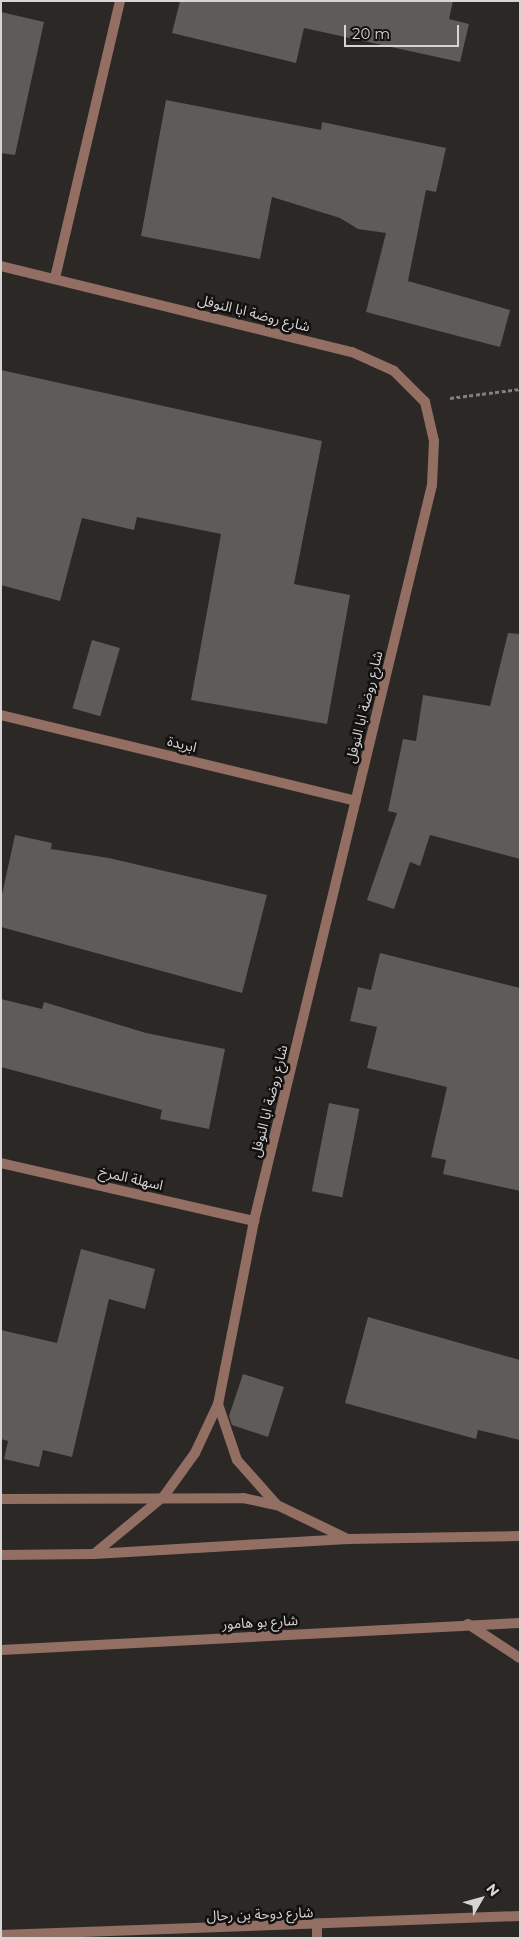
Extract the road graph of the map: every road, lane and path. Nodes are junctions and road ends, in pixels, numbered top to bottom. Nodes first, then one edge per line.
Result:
1 (120, 1) edge
2 (1, 266) edge
3 (55, 278) junction
4 (520, 389) edge
5 (425, 402) junction
6 (1, 714) edge
7 (356, 800) junction
8 (1, 1163) edge
9 (254, 1221) junction
10 (218, 1404) junction
11 (164, 1496) junction
12 (1, 1499) edge
13 (277, 1505) junction
14 (520, 1536) edge
15 (348, 1539) junction
16 (94, 1554) junction
17 (1, 1555) edge
18 (520, 1623) edge
19 (468, 1624) junction
20 (1, 1650) edge
21 (520, 1658) edge
22 (520, 1916) edge
23 (317, 1926) junction
24 (1, 1935) edge
25 (317, 1938) edge

1 - 3 street
2 - 3 street, شارع روضة ابا النوفل
3 - 5 street, شارع روضة ابا النوفل
4 - 5 path
5 - 7 street, شارع روضة ابا النوفل
6 - 7 street, ابريدة
7 - 9 street, شارع روضة ابا النوفل
8 - 9 street, اسهلة المرخ
9 - 10 street, شارع روضة ابا النوفل
10 - 11 street, شارع روضة ابا النوفل
10 - 13 street
11 - 12 street
11 - 13 street
11 - 16 street, شارع روضة ابا النوفل
13 - 15 street
14 - 15 street
15 - 16 street
16 - 17 street
18 - 19 street, شارع بو هامور
19 - 20 street, شارع بو هامور
19 - 21 street
22 - 23 street, شارع دوحة بن رحال
23 - 24 street, شارع دوحة بن رحال
23 - 25 street

